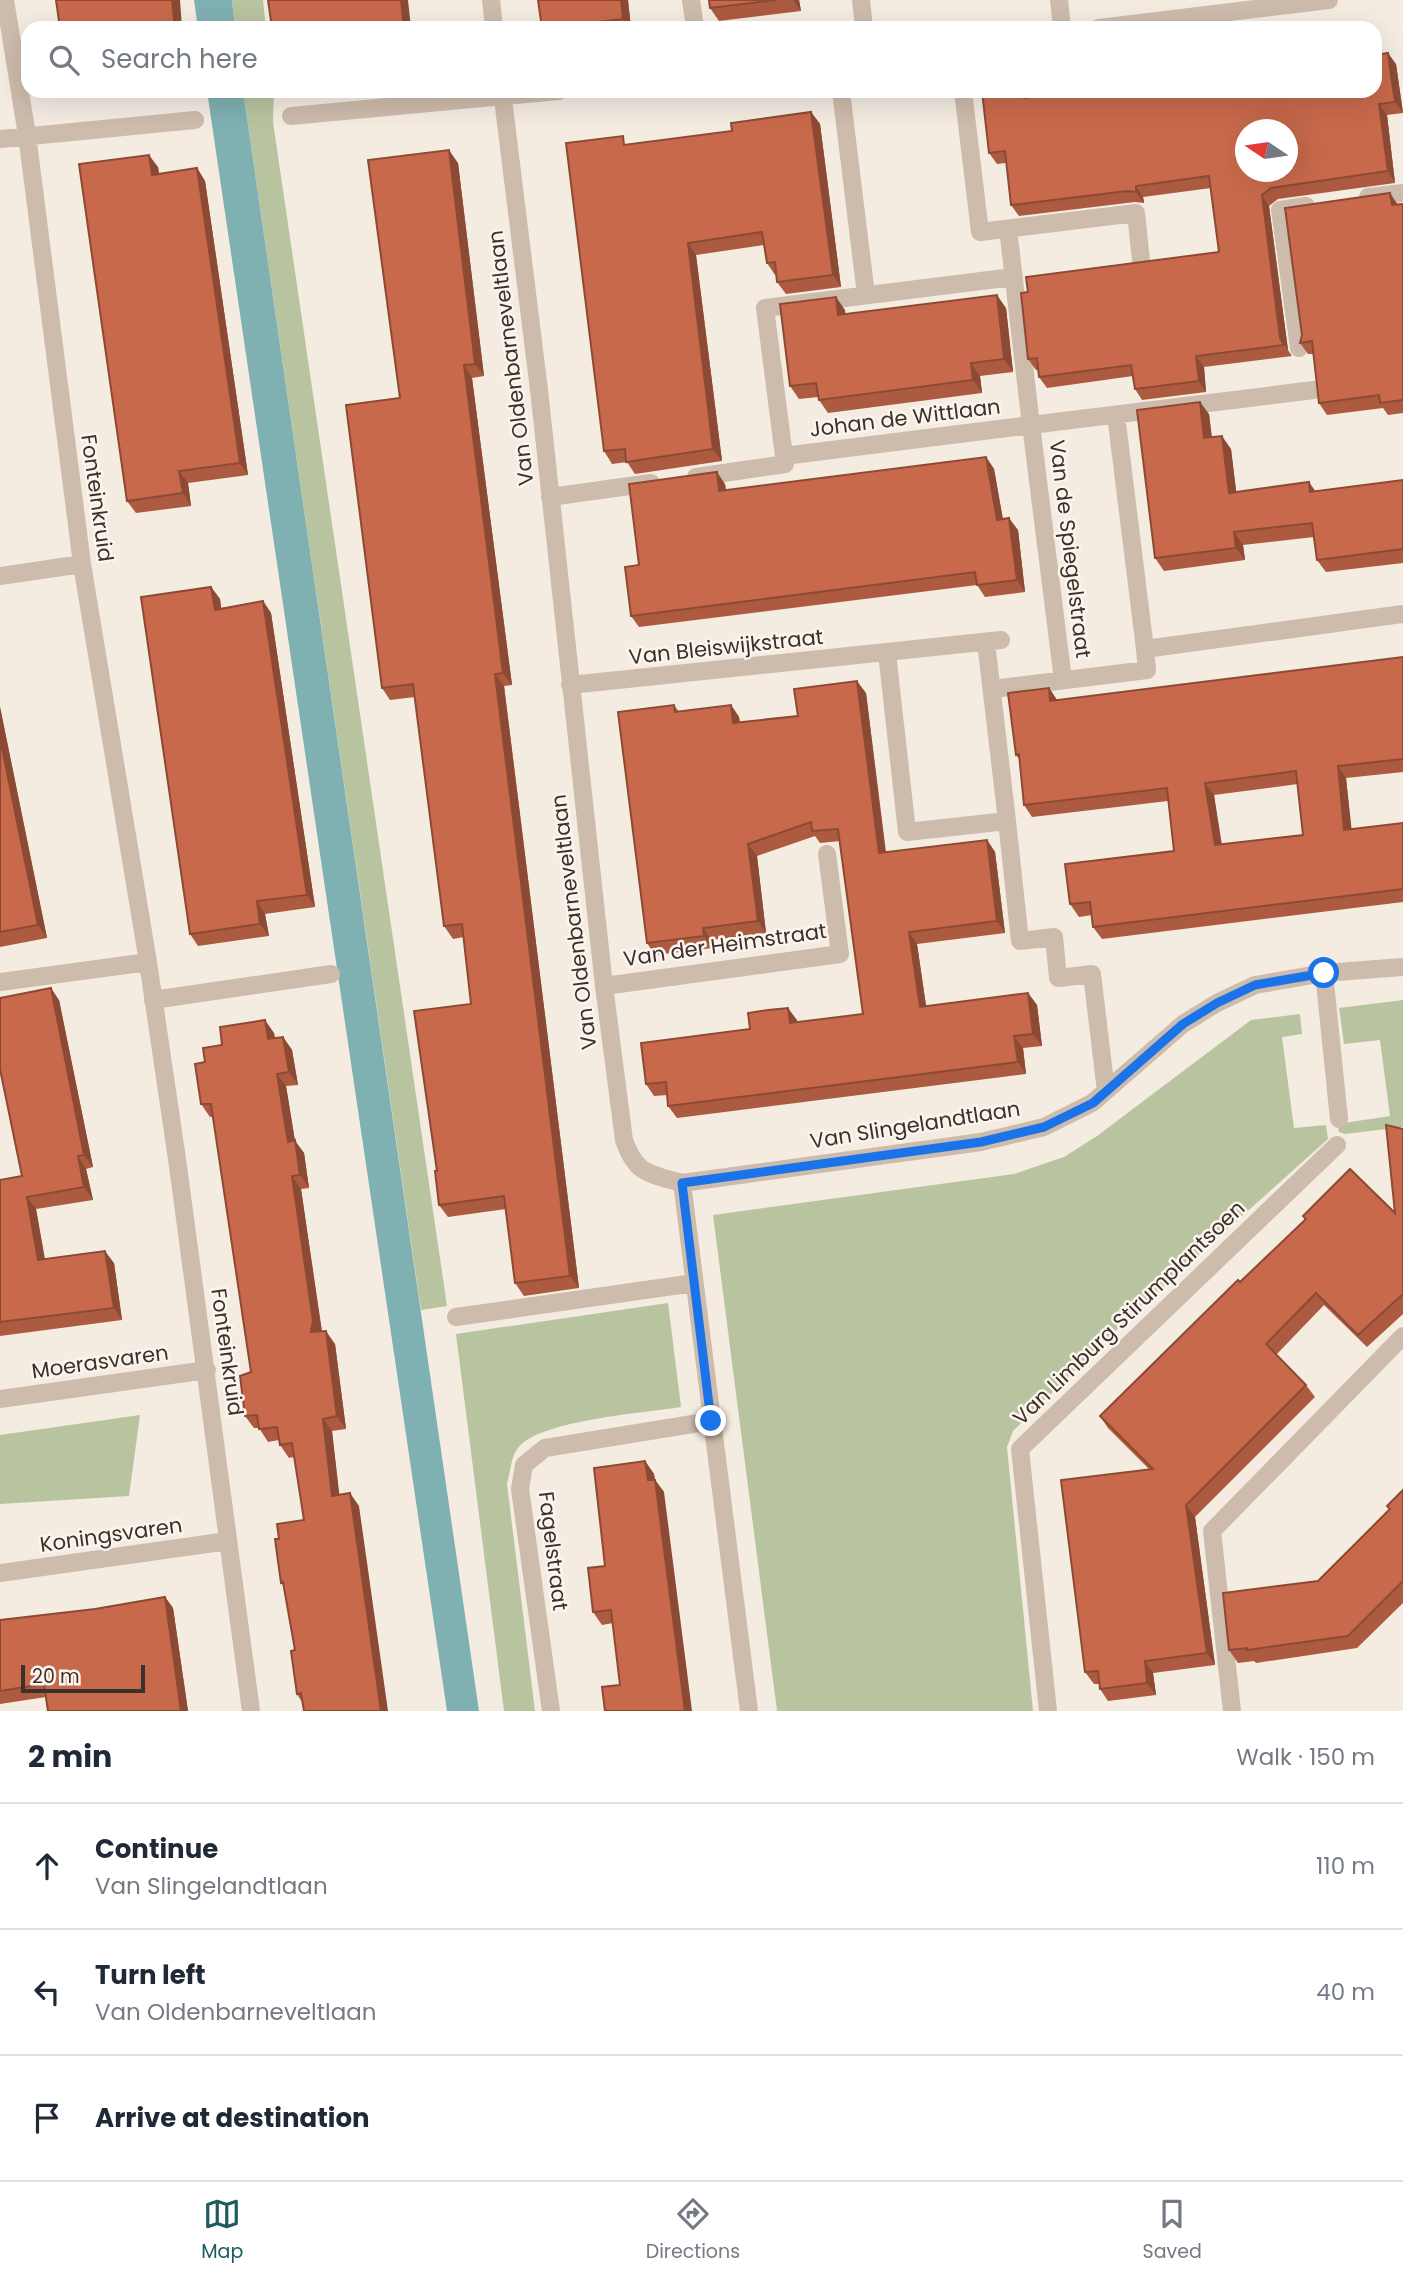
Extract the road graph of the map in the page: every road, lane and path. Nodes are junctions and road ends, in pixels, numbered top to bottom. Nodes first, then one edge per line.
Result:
1 (5, 0) edge
2 (491, 0) edge
3 (691, 0) edge
4 (861, 0) edge
5 (1059, 0) edge
6 (1329, 0) edge
7 (493, 21) edge
8 (694, 21) edge
9 (863, 21) edge
10 (1061, 21) edge
11 (1156, 21) edge
12 (457, 98) edge
13 (504, 98) edge
14 (842, 98) edge
15 (964, 98) edge
16 (291, 116) dead end
17 (195, 120) dead end
18 (27, 135) junction
19 (0, 139) edge
20 (1403, 193) edge
21 (1348, 200) edge
22 (1321, 204) edge
23 (1008, 229) junction
24 (1142, 261) edge
25 (1013, 277) junction
26 (866, 295) junction
27 (1299, 348) edge
28 (1314, 390) edge
29 (1116, 415) junction
30 (1031, 425) junction
31 (784, 456) junction
32 (550, 497) junction
33 (82, 564) junction
34 (0, 576) edge
35 (1403, 614) edge
36 (1145, 649) junction
37 (887, 653) junction
38 (1063, 680) junction
39 (570, 685) junction
40 (992, 689) junction
41 (1007, 821) junction
42 (827, 854) dead end
43 (148, 962) junction
44 (1403, 967) edge
45 (1324, 973) junction
46 (331, 974) dead end
47 (0, 982) edge
48 (604, 986) junction
49 (153, 999) junction
50 (1106, 1091) junction
51 (1339, 1119) dead end
52 (1338, 1145) dead end
53 (682, 1183) junction
54 (694, 1283) junction
55 (456, 1317) dead end
56 (1403, 1336) edge
57 (207, 1370) junction
58 (0, 1399) edge
59 (711, 1421) junction
60 (228, 1541) junction
61 (0, 1573) edge
62 (251, 1711) edge
63 (551, 1711) edge
64 (749, 1711) edge
65 (1048, 1711) edge
66 (1232, 1711) edge

1 - 18 street, Fonteinkruid
2 - 7 street
3 - 8 street
4 - 9 street
5 - 10 street
6 - 11 street
12 - 16 street
13 - 32 street, Van Oldenbarneveltlaan
14 - 26 street
15 - 23 street
17 - 18 street
18 - 19 street
18 - 33 street, Fonteinkruid
20 - 21 street
22 - 27 street
23 - 24 street
23 - 25 street
25 - 26 street
25 - 30 street
26 - 31 street
28 - 29 street, Van de Spiegelstraat
29 - 30 street, Van de Spiegelstraat
29 - 36 street
30 - 31 street, Johan de Wittlaan
30 - 38 street, Van de Spiegelstraat
31 - 32 street, Johan de Wittlaan
32 - 39 street, Van Oldenbarneveltlaan
33 - 34 street
33 - 43 street, Fonteinkruid
35 - 36 street
36 - 38 street, Van de Spiegelstraat
37 - 39 street, Van Bleiswijkstraat
37 - 40 street, Van Bleiswijkstraat
37 - 41 street
38 - 40 street, Van de Spiegelstraat
39 - 48 street, Van Oldenbarneveltlaan
40 - 41 street, Van Bleiswijkstraat
41 - 50 street, Van Bleiswijkstraat
42 - 48 street, Van der Heimstraat
43 - 47 street
43 - 49 street, Fonteinkruid
44 - 45 street, Van Slingelandtlaan
45 - 50 street, Van Slingelandtlaan
45 - 51 street
46 - 49 street
48 - 53 street, Van Oldenbarneveltlaan
49 - 57 street, Fonteinkruid
50 - 53 street, Van Slingelandtlaan
52 - 65 street, Van Limburg Stirumplantsoen
53 - 54 street
54 - 55 street
54 - 59 street
56 - 66 street
57 - 58 street, Moerasvaren
57 - 60 street, Fonteinkruid
59 - 63 street, Fagelstraat
59 - 64 street
60 - 61 street, Koningsvaren
60 - 62 street, Fonteinkruid

